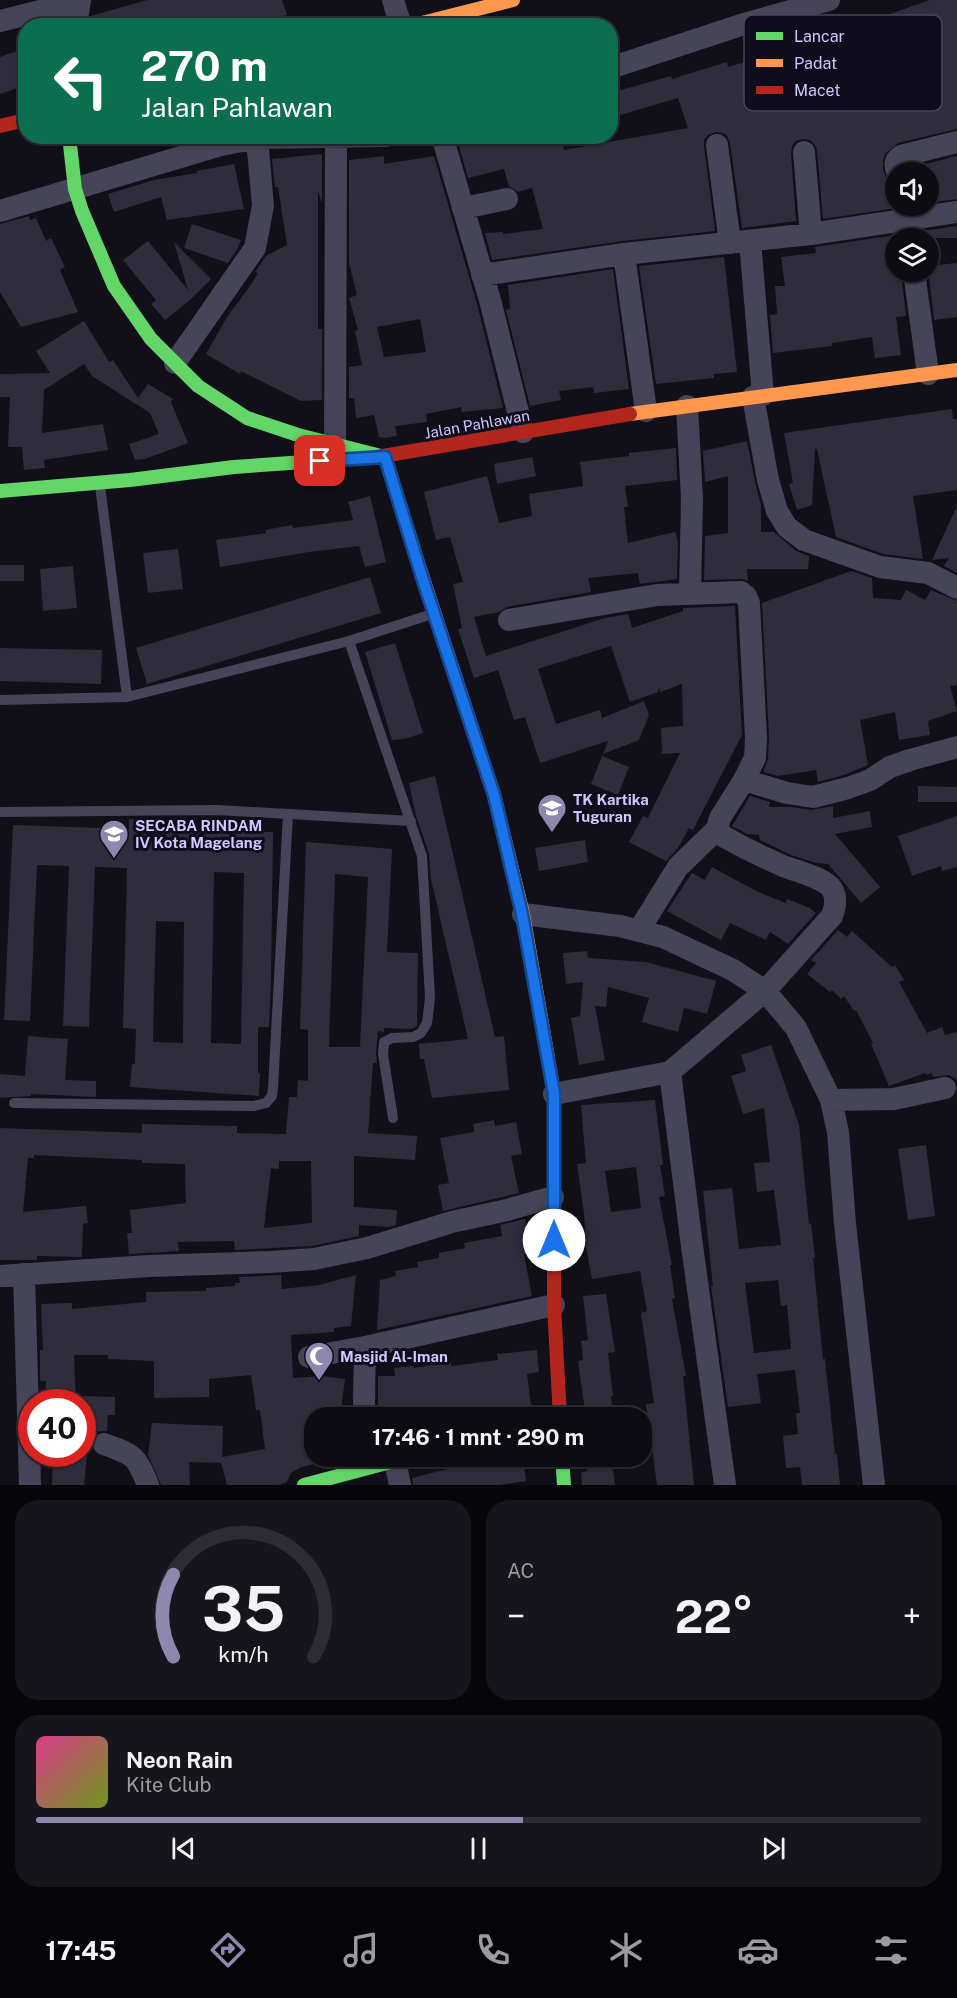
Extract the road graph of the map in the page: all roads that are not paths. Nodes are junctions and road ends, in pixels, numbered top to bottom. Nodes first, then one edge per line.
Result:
1 (80, 0) edge
2 (393, 0) edge
3 (513, 0) edge
4 (829, 0) edge
5 (776, 15) edge
6 (77, 18) edge
7 (398, 18) edge
8 (442, 18) edge
9 (0, 21) edge
10 (744, 24) edge
11 (618, 65) edge
12 (18, 122) edge
13 (0, 126) edge
14 (957, 142) edge
15 (70, 144) edge
16 (227, 144) edge
17 (257, 144) edge
18 (336, 144) edge
19 (444, 144) edge
20 (717, 145) dead end
21 (804, 152) dead end
22 (896, 162) edge
23 (75, 189) junction
24 (507, 199) dead end
25 (463, 208) junction
26 (0, 211) edge
27 (957, 212) edge
28 (907, 221) edge
29 (811, 234) junction
30 (740, 242) junction
31 (624, 254) junction
32 (483, 275) junction
33 (915, 282) edge
34 (175, 363) junction
35 (957, 370) edge
36 (928, 374) junction
37 (758, 396) junction
38 (687, 406) junction
39 (646, 411) junction
40 (247, 418) junction
41 (523, 432) junction
42 (253, 435) dead end
43 (335, 445) junction
44 (250, 454) dead end
45 (385, 457) junction
46 (234, 467) junction
47 (99, 483) junction
48 (0, 490) edge
49 (957, 588) edge
50 (690, 593) junction
51 (434, 614) junction
52 (508, 620) dead end
53 (349, 641) junction
54 (127, 697) junction
55 (0, 700) edge
56 (957, 747) edge
57 (744, 780) junction
58 (0, 812) edge
59 (288, 814) junction
60 (411, 821) junction
61 (717, 829) junction
62 (522, 914) junction
63 (639, 930) junction
64 (765, 991) junction
65 (670, 1072) junction
66 (945, 1088) dead end
67 (554, 1094) junction
68 (831, 1100) junction
69 (14, 1103) dead end
70 (393, 1118) dead end
71 (553, 1197) junction
72 (24, 1274) junction
73 (0, 1276) edge
74 (554, 1305) junction
75 (365, 1347) junction
76 (309, 1357) dead end
77 (365, 1407) edge
78 (559, 1407) edge
79 (104, 1444) dead end
80 (365, 1467) edge
81 (394, 1467) edge
82 (563, 1467) edge
83 (30, 1485) edge
84 (148, 1485) edge
85 (304, 1485) edge
86 (400, 1485) edge
87 (564, 1485) edge
88 (725, 1485) edge
89 (874, 1485) edge

1 - 6 street
1 - 9 street
2 - 7 street
3 - 8 main road
4 - 5 street
10 - 11 street
12 - 13 main road
14 - 22 street
15 - 23 main road
16 - 23 street
17 - 34 street
18 - 43 street
19 - 25 street
20 - 30 street
21 - 29 street
23 - 26 street
23 - 34 main road
24 - 25 street
25 - 32 street
27 - 28 street
28 - 29 street
29 - 30 street
30 - 31 street
30 - 37 street
31 - 32 street
31 - 39 street
32 - 41 street
33 - 36 street
34 - 40 main road
35 - 36 main road, Jalan Pahlawan
36 - 37 main road, Jalan Pahlawan
37 - 38 main road, Jalan Pahlawan
37 - 49 street
38 - 39 main road, Jalan Pahlawan
38 - 50 street
39 - 41 main road, Jalan Pahlawan
40 - 42 main road
40 - 43 main road
41 - 45 main road, Jalan Pahlawan
43 - 45 main road
44 - 46 main road
45 - 46 main road, Jalan Pahlawan
45 - 51 main road
46 - 47 main road, Jalan Pahlawan
47 - 48 main road, Jalan Pahlawan
47 - 54 lane
50 - 52 street
50 - 57 street
51 - 53 lane
51 - 62 main road
53 - 54 lane
53 - 60 lane
54 - 55 lane
56 - 57 street
57 - 61 street
58 - 59 lane
59 - 60 lane
59 - 69 lane
60 - 70 lane
61 - 63 street
61 - 64 street
62 - 63 street
62 - 67 main road
63 - 64 street
64 - 65 street
64 - 68 street
65 - 67 street
65 - 88 street
66 - 68 street
67 - 71 main road
68 - 89 street
71 - 72 street
71 - 74 main road
72 - 73 street
72 - 83 street
74 - 75 street
74 - 78 main road
75 - 76 street
75 - 77 street
79 - 84 street
80 - 85 main road
81 - 86 street
82 - 87 main road

